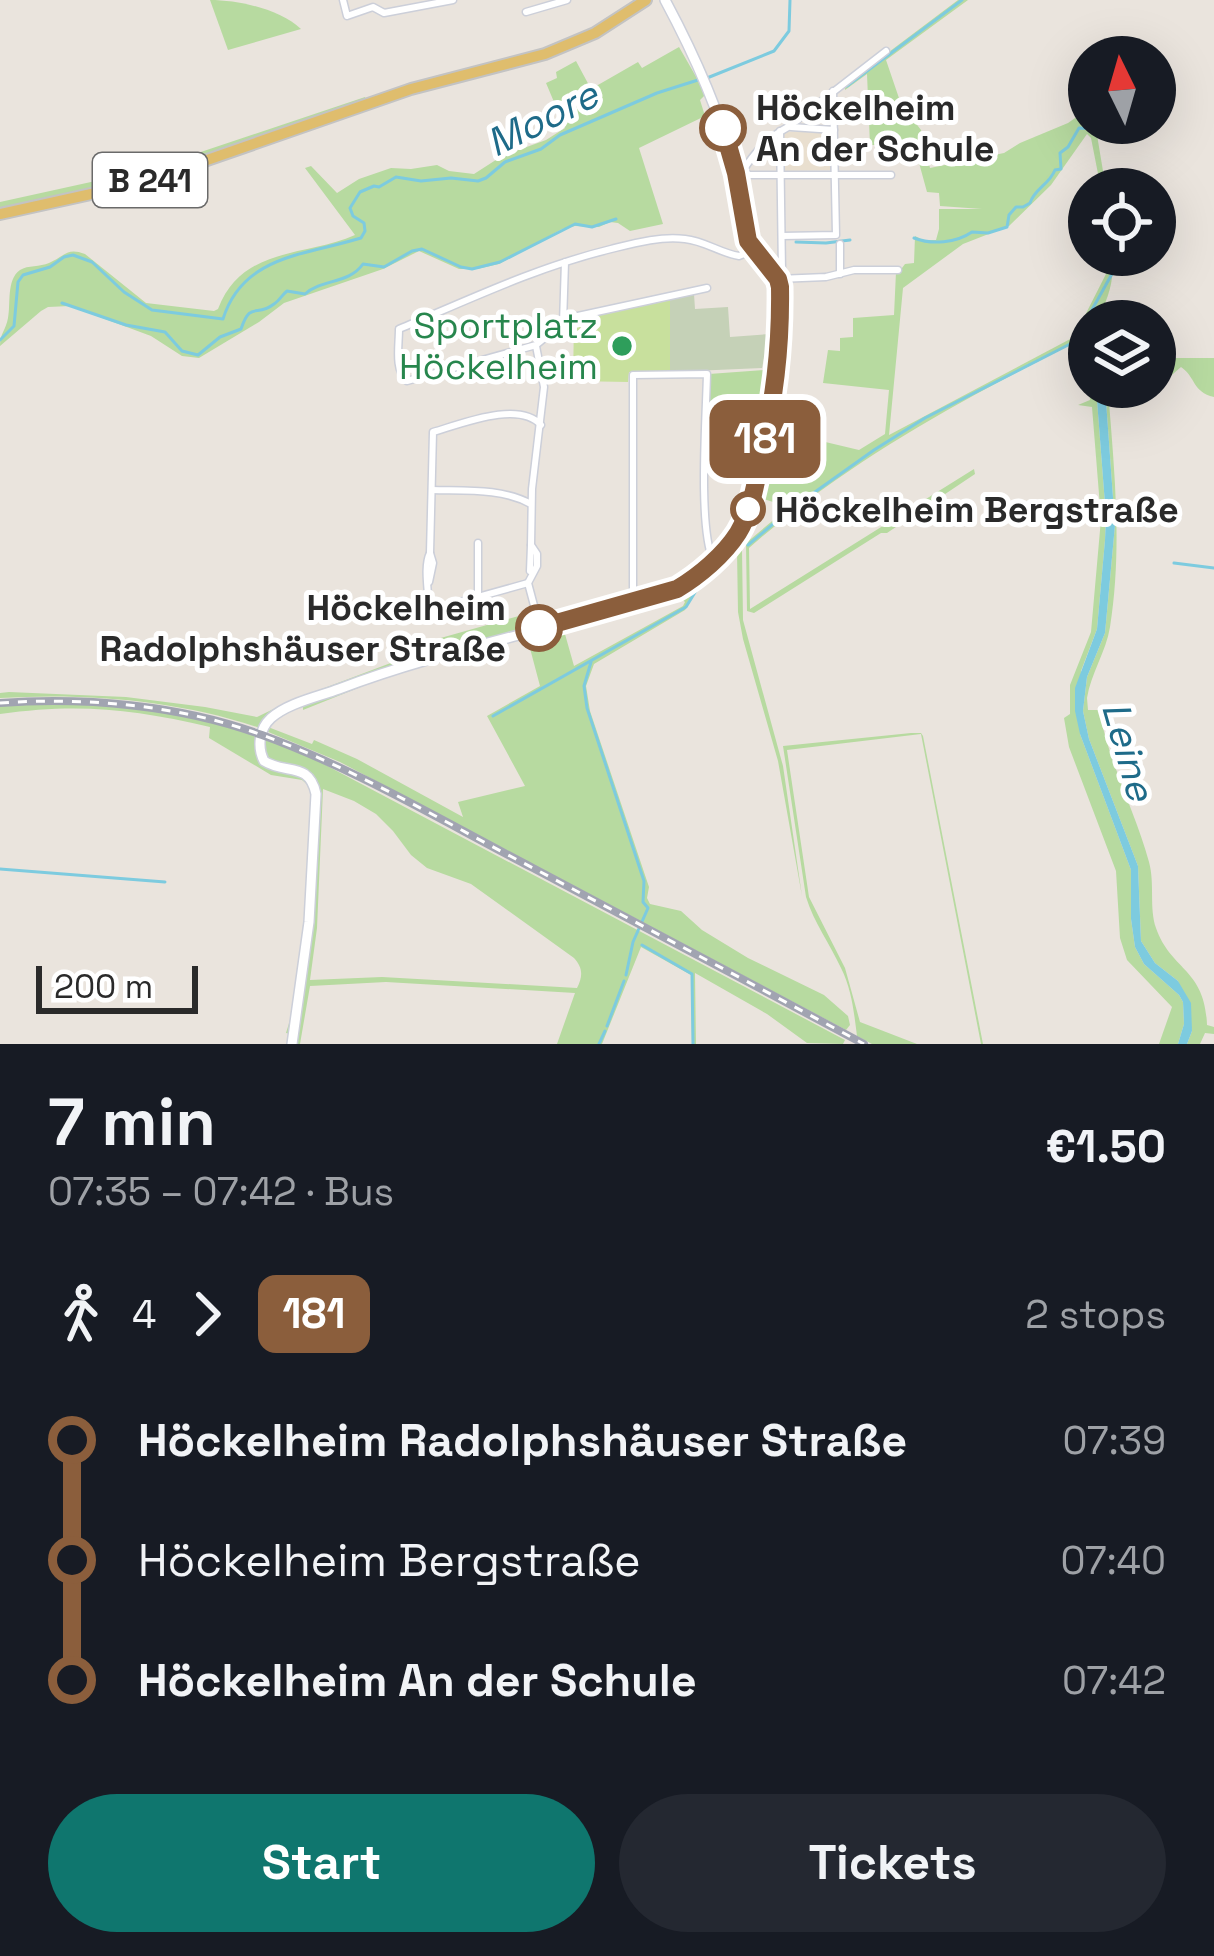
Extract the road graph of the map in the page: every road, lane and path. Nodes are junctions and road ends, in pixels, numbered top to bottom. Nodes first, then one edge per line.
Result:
1 (343, 0) edge
2 (453, 0) edge
3 (567, 0) edge
4 (646, 0) edge
5 (665, 0) edge
6 (372, 3) edge
7 (422, 3) edge
8 (526, 12) dead end
9 (886, 51) dead end
10 (833, 91) junction
11 (784, 129) junction
12 (834, 130) junction
13 (739, 172) junction
14 (781, 175) junction
15 (835, 175) junction
16 (891, 175) dead end
17 (0, 214) edge
18 (782, 236) junction
19 (840, 244) dead end
20 (754, 250) junction
21 (565, 262) junction
22 (898, 270) dead end
23 (840, 274) junction
24 (778, 279) junction
25 (707, 288) dead end
26 (564, 319) junction
27 (536, 345) junction
28 (543, 408) junction
29 (531, 415) junction
30 (541, 424) junction
31 (532, 489) junction
32 (432, 490) junction
33 (520, 498) junction
34 (531, 504) junction
35 (478, 543) dead end
36 (713, 560) junction
37 (529, 579) junction
38 (478, 597) junction
39 (633, 602) junction
40 (429, 610) junction
41 (406, 617) dead end
42 (540, 628) junction
43 (292, 1044) edge

1 - 6 street
2 - 7 street
3 - 8 street
4 - 17 main road, B 241
5 - 13 street
6 - 7 street
9 - 10 street
10 - 11 street
10 - 12 street
11 - 12 street
11 - 13 street
11 - 14 street
12 - 15 street
13 - 14 street
13 - 20 street
14 - 15 street
14 - 18 street
15 - 16 street
15 - 18 street
18 - 24 street
19 - 23 street
20 - 21 street
20 - 24 street
21 - 26 street
21 - 27 street
22 - 23 street
23 - 24 street
24 - 36 street
25 - 26 street
26 - 27 street
27 - 28 street
28 - 29 street
28 - 30 street
29 - 30 street
29 - 32 street
30 - 31 street
31 - 33 street
31 - 34 street
32 - 33 street
32 - 40 street
33 - 34 street
34 - 37 street
35 - 38 street
36 - 39 street
36 - 39 street
37 - 38 street
37 - 42 street
38 - 40 street
39 - 42 street
40 - 41 street
42 - 43 street

